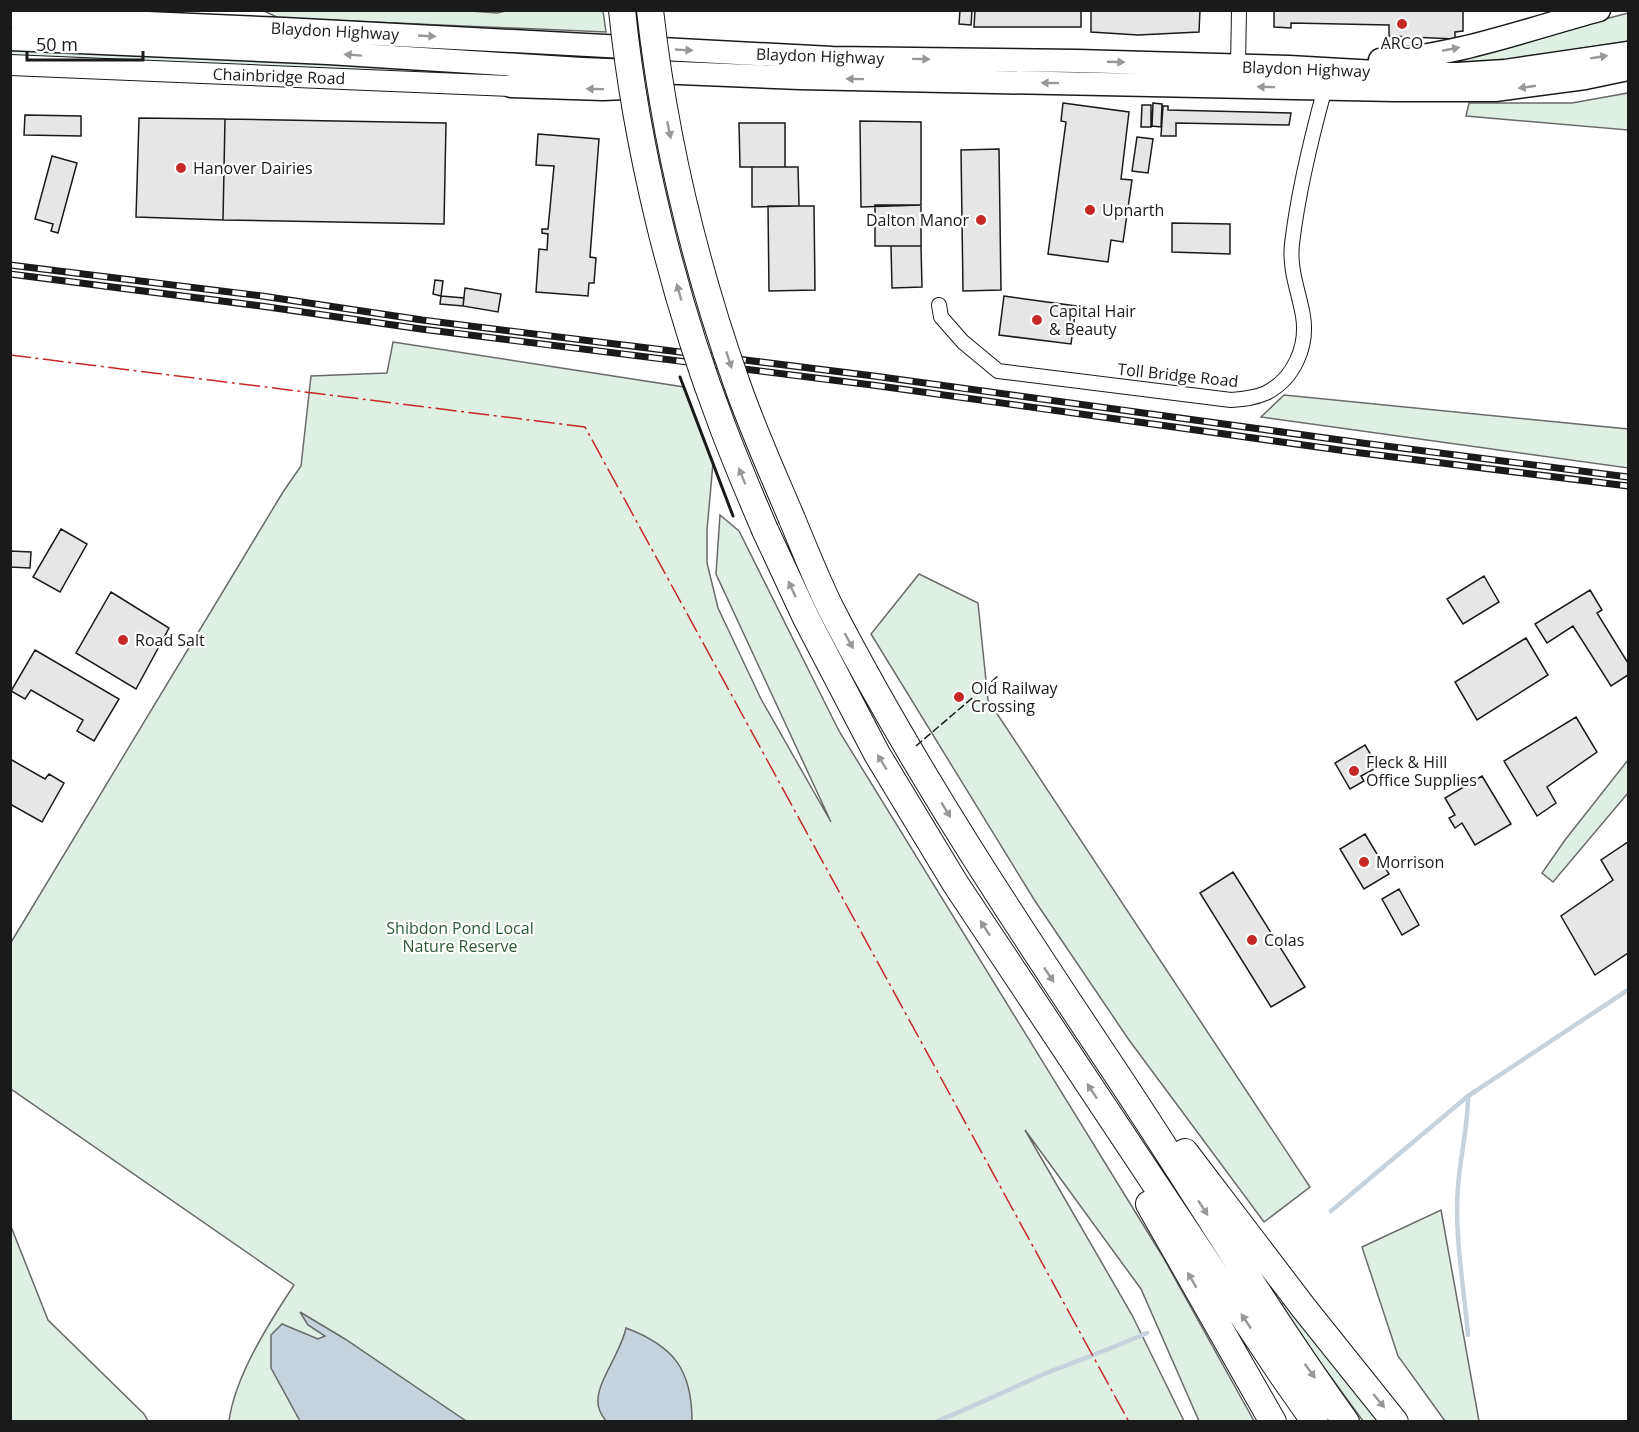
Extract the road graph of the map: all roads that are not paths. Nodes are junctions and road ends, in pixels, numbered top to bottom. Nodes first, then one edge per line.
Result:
1 (190, 10) edge
2 (622, 10) edge
3 (650, 10) edge
4 (1239, 10) edge
5 (1599, 10) edge
6 (10, 17) edge
7 (285, 28) junction
8 (10, 39) edge
9 (1629, 53) edge
10 (10, 65) edge
11 (1238, 66) junction
12 (1289, 67) junction
13 (1629, 69) edge
14 (800, 78) junction
15 (512, 86) joint
16 (1325, 88) junction
17 (939, 305) dead end
18 (1114, 1071) junction
19 (1125, 1139) junction
20 (1273, 1422) edge
21 (1315, 1422) edge
22 (1346, 1422) edge
23 (1395, 1422) edge

1 - 7 main road
19 -> 2 highway, bridge
3 -> 18 highway, bridge
4 - 11 street
12 -> 5 main road
6 - 7 main road, Blaydon Highway
7 -> 11 main road, Blaydon Highway
14 -> 8 main road, Blaydon Highway
12 -> 9 main road, Blaydon Highway
10 - 15 main road, Chainbridge Road
11 - 12 main road, Blaydon Highway
13 -> 16 main road, Blaydon Highway
14 -> 15 main road
16 -> 14 main road, Blaydon Highway
16 - 17 street, Toll Bridge Road
18 -> 22 highway
18 -> 23 highway
20 -> 19 highway
21 -> 19 highway

